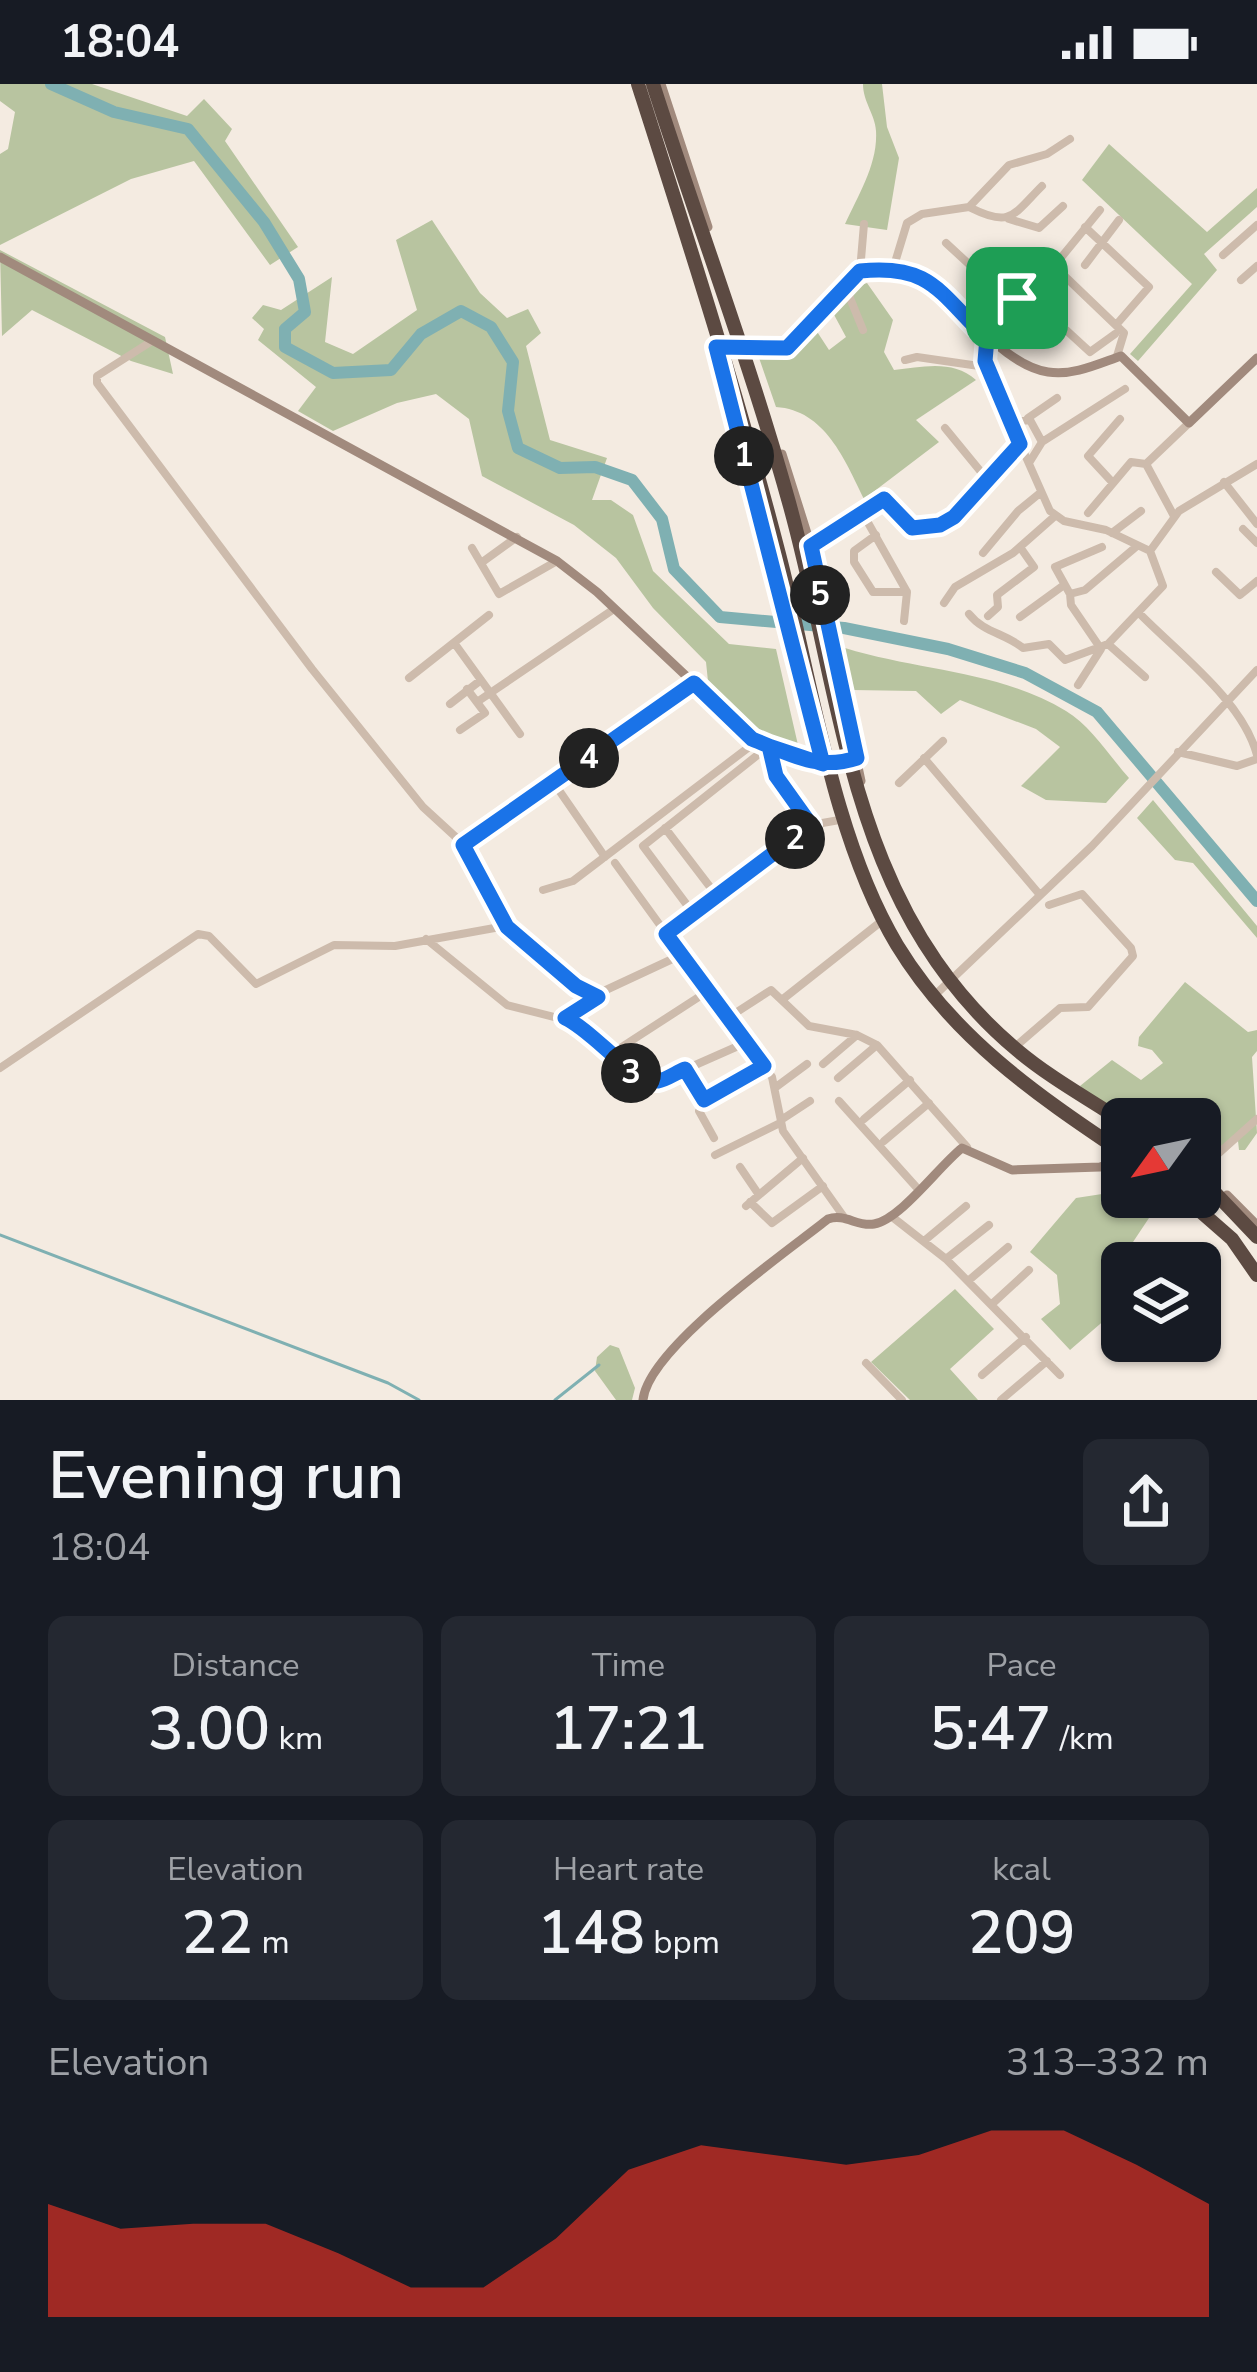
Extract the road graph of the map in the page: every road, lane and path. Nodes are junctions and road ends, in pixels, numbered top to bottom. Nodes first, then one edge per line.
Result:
1 (635, 84) edge
2 (657, 84) edge
3 (1070, 139) dead end
4 (1042, 186) dead end
5 (1063, 206) dead end
6 (969, 207) junction
7 (1100, 210) dead end
8 (1009, 219) junction
9 (1119, 220) dead end
10 (864, 224) dead end
11 (1257, 225) edge
12 (1085, 227) junction
13 (946, 243) dead end
14 (1103, 244) junction
15 (1223, 255) dead end
16 (0, 257) edge
17 (1055, 265) junction
18 (1085, 265) dead end
19 (1257, 266) edge
20 (893, 269) junction
21 (868, 270) junction
22 (849, 280) junction
23 (1241, 280) dead end
24 (1012, 304) junction
25 (863, 330) dead end
26 (1115, 330) junction
27 (986, 338) junction
28 (152, 340) junction
29 (743, 345) junction
30 (719, 346) junction
31 (1117, 357) junction
32 (1257, 358) edge
33 (905, 360) dead end
34 (986, 367) junction
35 (1126, 389) dead end
36 (1058, 398) dead end
37 (1027, 419) junction
38 (1120, 419) dead end
39 (1011, 422) junction
40 (1189, 423) junction
41 (945, 428) dead end
42 (1042, 442) junction
43 (1020, 444) junction
44 (1028, 464) junction
45 (1146, 464) junction
46 (1257, 464) edge
47 (986, 478) junction
48 (1224, 482) junction
49 (1113, 483) junction
50 (1040, 494) junction
51 (865, 510) junction
52 (1141, 511) dead end
53 (1088, 513) dead end
54 (1055, 516) junction
55 (1174, 516) junction
56 (1255, 517) edge
57 (1243, 529) dead end
58 (1112, 533) junction
59 (876, 535) junction
60 (517, 537) junction
61 (1257, 543) edge
62 (811, 546) junction
63 (1020, 547) junction
64 (1102, 547) dead end
65 (1137, 547) junction
66 (472, 548) dead end
67 (1150, 551) junction
68 (983, 553) dead end
69 (557, 561) junction
70 (481, 563) junction
71 (1216, 572) dead end
72 (1257, 581) edge
73 (1067, 590) junction
74 (907, 592) junction
75 (944, 603) dead end
76 (817, 607) junction
77 (614, 609) junction
78 (1139, 613) junction
79 (969, 614) dead end
80 (489, 615) dead end
81 (988, 616) dead end
82 (1020, 617) dead end
83 (904, 621) dead end
84 (455, 644) junction
85 (1104, 646) junction
86 (1257, 670) edge
87 (1145, 677) dead end
88 (409, 678) dead end
89 (481, 680) junction
90 (694, 683) junction
91 (1078, 685) dead end
92 (467, 689) junction
93 (491, 693) junction
94 (1225, 701) junction
95 (477, 703) junction
96 (450, 704) dead end
97 (460, 730) dead end
98 (520, 734) dead end
99 (758, 741) junction
100 (943, 741) dead end
101 (769, 746) junction
102 (1178, 752) junction
103 (1257, 757) edge
104 (924, 758) junction
105 (854, 759) junction
106 (827, 765) junction
107 (554, 783) junction
108 (899, 783) dead end
109 (845, 819) junction
110 (811, 825) junction
111 (665, 828) junction
112 (463, 845) junction
113 (605, 856) junction
114 (615, 863) dead end
115 (542, 890) dead end
116 (1040, 895) junction
117 (717, 896) junction
118 (1049, 905) dead end
119 (693, 914) junction
120 (883, 920) junction
121 (504, 927) junction
122 (666, 934) junction
123 (426, 938) junction
124 (682, 956) junction
125 (952, 981) junction
126 (708, 991) junction
127 (598, 997) junction
128 (932, 997) junction
129 (783, 999) junction
130 (565, 1018) junction
131 (726, 1019) junction
132 (856, 1035) junction
133 (746, 1043) junction
134 (877, 1045) junction
135 (1014, 1048) junction
136 (614, 1052) junction
137 (807, 1064) dead end
138 (823, 1064) dead end
139 (764, 1066) junction
140 (0, 1068) edge
141 (685, 1069) junction
142 (838, 1078) dead end
143 (910, 1080) junction
144 (1060, 1081) junction
145 (776, 1087) junction
146 (706, 1099) junction
147 (810, 1101) dead end
148 (839, 1101) dead end
149 (1047, 1102) junction
150 (929, 1103) junction
151 (1101, 1107) edge
152 (864, 1119) dead end
153 (1257, 1119) edge
154 (780, 1122) junction
155 (714, 1138) dead end
156 (884, 1141) dead end
157 (1101, 1141) edge
158 (968, 1147) junction
159 (1221, 1152) edge
160 (715, 1155) dead end
161 (803, 1159) junction
162 (1101, 1166) edge
163 (740, 1167) dead end
164 (823, 1186) junction
165 (918, 1189) junction
166 (1221, 1191) edge
167 (759, 1195) junction
168 (1221, 1195) edge
169 (966, 1206) dead end
170 (891, 1216) junction
171 (844, 1217) junction
172 (1203, 1218) edge
173 (1206, 1218) edge
174 (989, 1225) dead end
175 (1257, 1225) edge
176 (1257, 1237) edge
177 (924, 1241) junction
178 (1008, 1247) dead end
179 (946, 1259) junction
180 (1029, 1270) dead end
181 (1257, 1275) edge
182 (968, 1281) junction
183 (1257, 1285) edge
184 (992, 1304) junction
185 (1026, 1337) junction
186 (1047, 1360) junction
187 (866, 1363) dead end
188 (982, 1375) dead end
189 (1060, 1375) dead end
190 (643, 1400) edge
191 (902, 1400) edge
192 (1001, 1400) edge

1 - 30 highway
2 - 29 highway
3 - 6 street
4 - 8 street
5 - 8 street
6 - 8 street
6 - 20 street
7 - 12 street
9 - 14 street
10 - 21 street
11 - 15 street
12 - 14 street
12 - 17 street
13 - 24 street
14 - 18 street
14 - 26 street
16 - 28 street
17 - 24 street
17 - 26 street
19 - 23 street
20 - 21 street
20 - 27 street
21 - 22 street
22 - 25 street
22 - 29 street
24 - 26 street
24 - 27 street
26 - 31 street
27 - 31 street
27 - 34 street
28 - 60 street
28 - 112 street
29 - 30 street
29 - 62 street
29 - 76 highway
30 - 106 highway
31 - 40 street
32 - 40 street
33 - 34 street
34 - 39 street
35 - 42 street
36 - 37 street
37 - 39 street
37 - 42 street
38 - 49 street
39 - 43 street
40 - 45 street
41 - 47 street
42 - 44 street
43 - 44 street
43 - 47 street
44 - 50 street
45 - 49 street
45 - 55 street
46 - 48 street
47 - 51 street
48 - 55 street
48 - 56 street
49 - 53 street
50 - 54 street
50 - 68 street
51 - 59 street
51 - 62 street
52 - 58 street
54 - 58 street
54 - 63 street
55 - 67 street
57 - 61 street
58 - 65 street
59 - 74 street
59 - 74 street
60 - 69 street
60 - 70 street
62 - 76 street
63 - 75 street
63 - 81 street
64 - 73 street
65 - 67 street
65 - 73 street
66 - 70 street
67 - 78 street
69 - 70 street
69 - 77 street
71 - 72 street
73 - 82 street
73 - 85 street
74 - 83 street
76 - 105 highway
77 - 90 street
77 - 93 street
78 - 85 street
78 - 94 street
79 - 85 street
80 - 84 street
84 - 88 street
84 - 89 street
85 - 87 street
85 - 91 street
86 - 94 street
89 - 92 street
89 - 93 street
90 - 99 street
90 - 107 street
92 - 95 street
92 - 96 street
93 - 95 street
93 - 98 street
94 - 102 street
94 - 103 street
95 - 97 street
99 - 101 street
99 - 113 street
100 - 104 street
101 - 106 street
101 - 110 street
101 - 111 street
102 - 103 street
102 - 116 street
104 - 108 street
104 - 116 street
105 - 106 street
105 - 125 highway
106 - 109 highway
107 - 112 street
107 - 113 street
109 - 110 street
109 - 120 highway
110 - 117 street
111 - 117 street
111 - 119 street
112 - 121 street
113 - 115 street
114 - 122 street
116 - 125 street
117 - 119 street
118 - 135 street
119 - 122 street
120 - 128 highway
120 - 129 street
121 - 123 street
121 - 127 street
122 - 124 street
123 - 130 street
123 - 140 street
124 - 126 street
124 - 127 street
125 - 128 street
125 - 135 highway
126 - 131 street
126 - 136 street
127 - 130 street
128 - 149 highway
129 - 131 street
129 - 132 street
130 - 136 street
131 - 133 street
132 - 134 street
132 - 138 street
133 - 139 street
133 - 141 street
134 - 142 street
134 - 143 street
135 - 144 highway
136 - 141 street
137 - 145 street
139 - 145 street
139 - 146 street
141 - 146 street
143 - 150 street
143 - 152 street
144 - 149 highway
144 - 151 highway
145 - 154 street
146 - 155 street
147 - 154 street
148 - 165 street
149 - 157 highway
150 - 156 street
150 - 158 street
153 - 159 street
154 - 160 street
154 - 161 street
158 - 162 street
158 - 165 street
161 - 164 street
161 - 167 street
163 - 167 street
164 - 167 street
164 - 171 street
165 - 170 street
166 - 175 street
168 - 176 highway
169 - 177 street
170 - 171 street
170 - 177 street
171 - 190 street
172 - 183 street
173 - 181 highway
174 - 179 street
177 - 179 street
178 - 182 street
179 - 182 street
180 - 184 street
182 - 184 street
184 - 185 street
185 - 186 street
185 - 188 street
186 - 189 street
186 - 192 street
187 - 191 street

